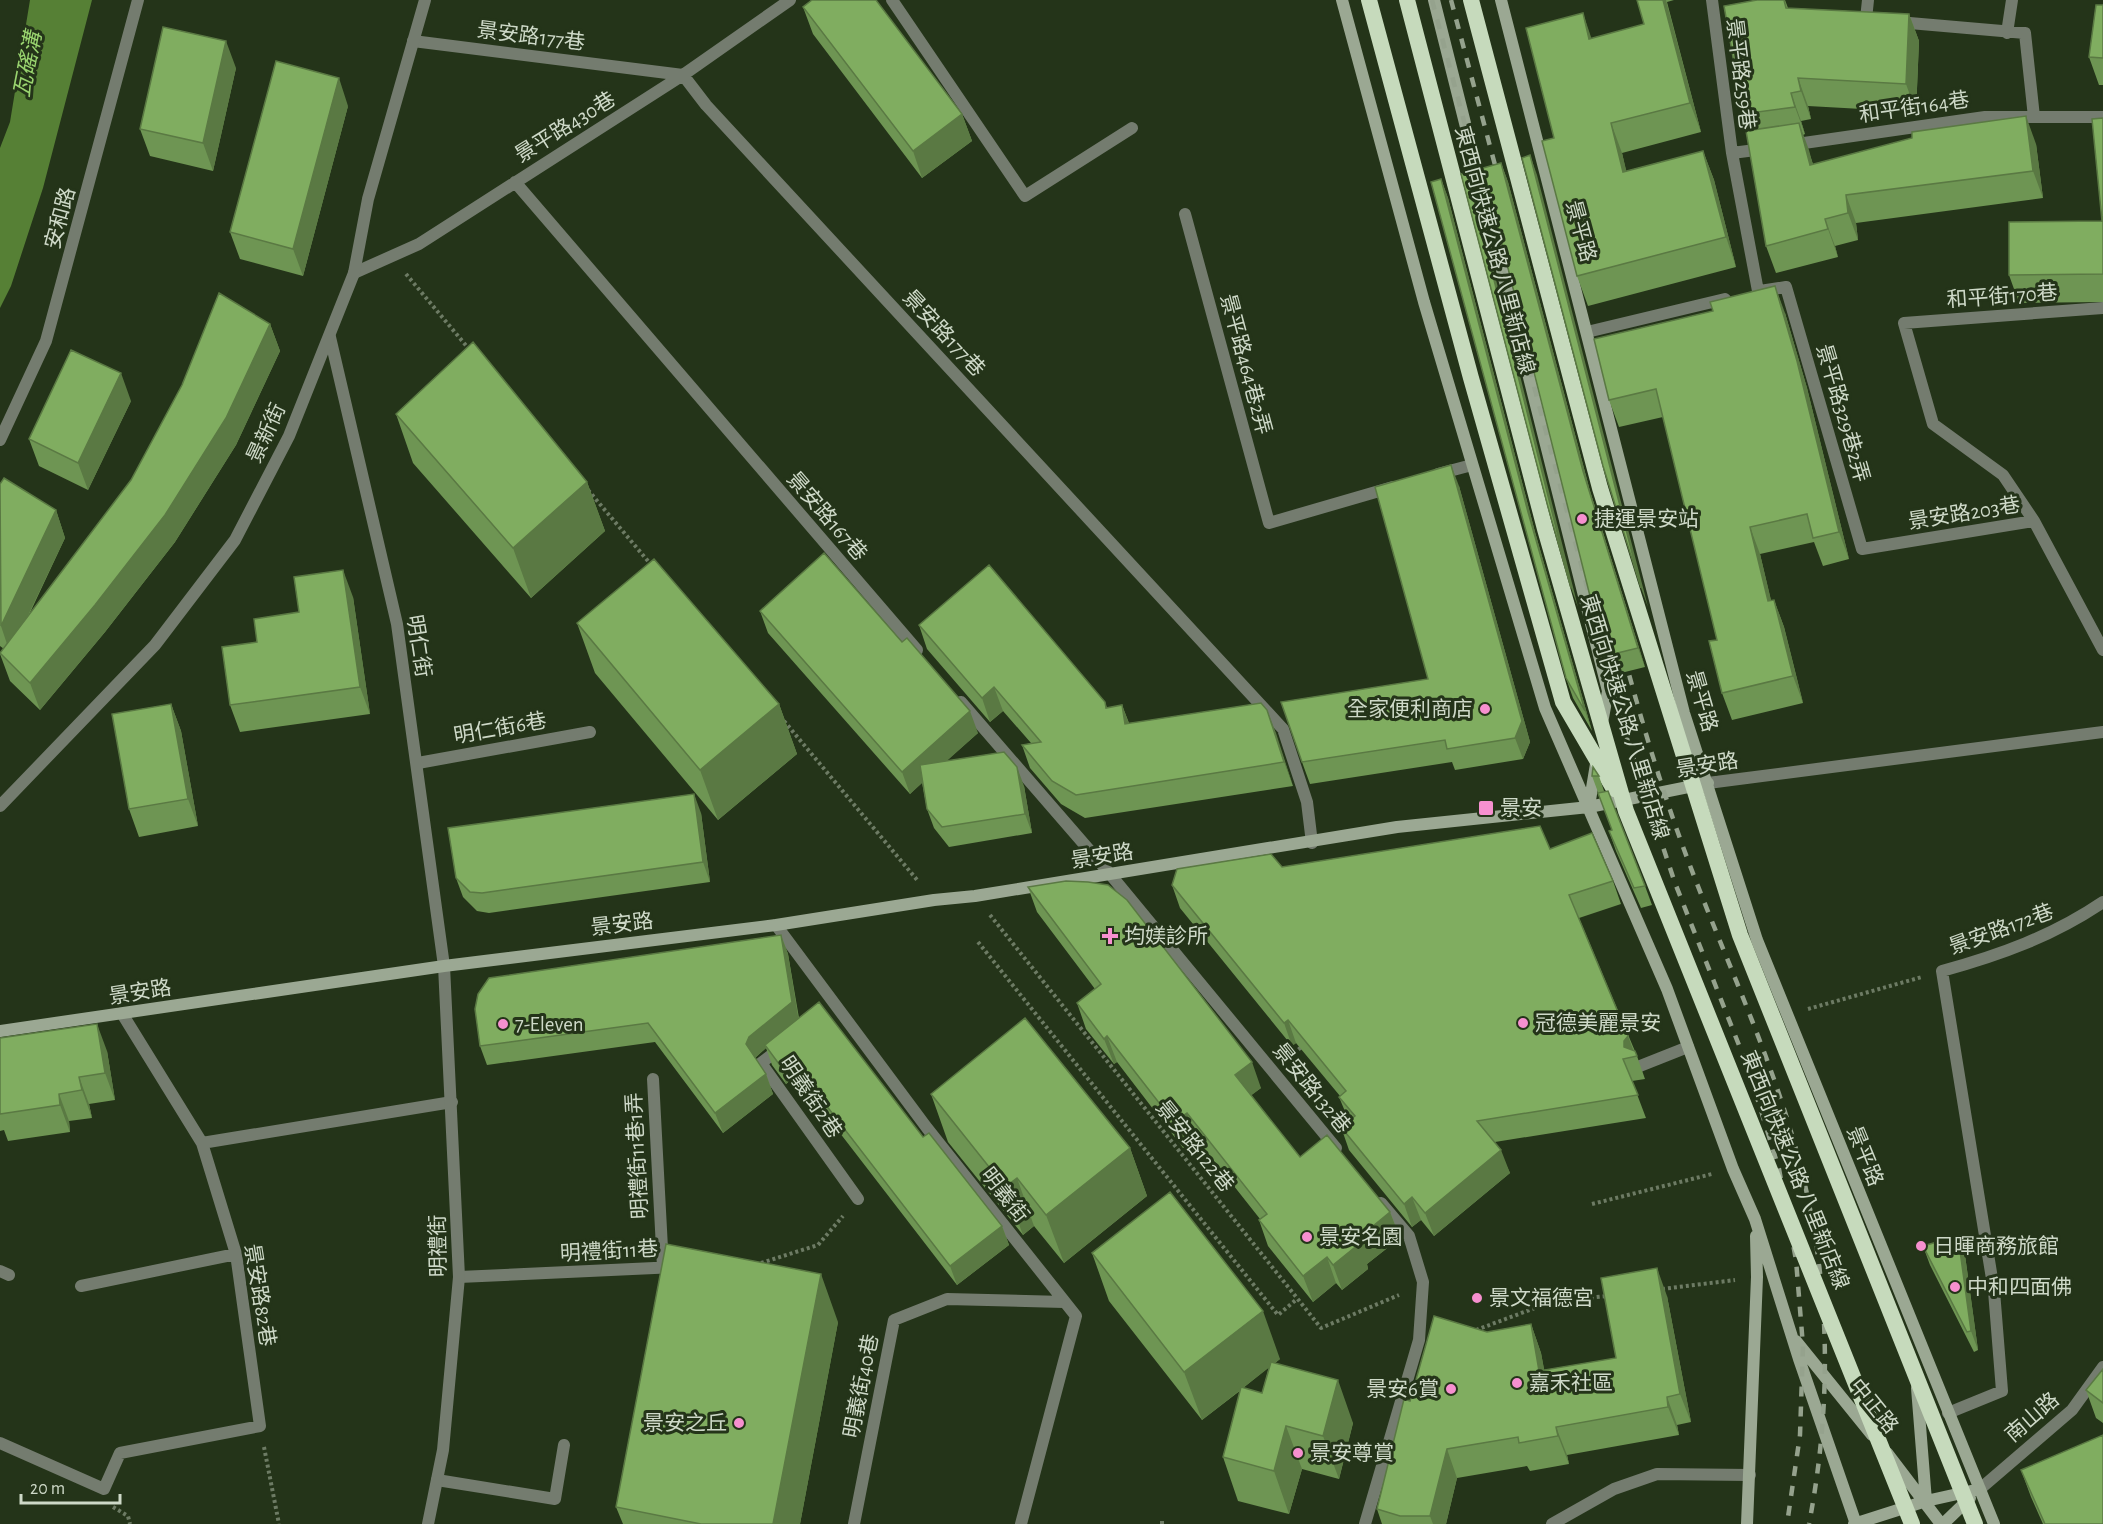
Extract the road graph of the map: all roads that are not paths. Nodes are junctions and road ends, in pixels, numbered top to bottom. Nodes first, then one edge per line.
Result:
1 (138, 0) edge
2 (425, 0) edge
3 (790, 0) edge
4 (892, 0) edge
5 (1342, 0) edge
6 (1369, 0) edge
7 (1407, 0) edge
8 (1434, 0) edge
9 (1471, 0) edge
10 (1500, 0) edge
11 (1712, 0) edge
12 (1868, 0) edge
13 (2012, 0) edge
14 (2007, 33) junction
15 (413, 41) junction
16 (683, 75) junction
17 (2034, 117) junction
18 (2103, 117) edge
19 (1132, 128) dead end
20 (1732, 153) junction
21 (514, 182) junction
22 (1185, 214) dead end
23 (354, 273) junction
24 (1746, 294) junction
25 (2103, 308) edge
26 (1587, 332) junction
27 (330, 338) junction
28 (0, 440) edge
29 (1472, 465) junction
30 (1427, 478) edge
31 (1404, 484) edge
32 (2034, 521) junction
33 (1862, 549) joint
34 (2103, 650) edge
35 (924, 659) edge
36 (955, 695) edge
37 (590, 732) dead end
38 (2103, 732) edge
39 (418, 763) junction
40 (1707, 783) junction
41 (0, 806) edge
42 (1589, 807) junction
43 (1626, 811) junction
44 (1312, 843) junction
45 (1110, 874) junction
46 (2103, 902) edge
47 (776, 925) junction
48 (444, 966) junction
49 (123, 1015) junction
50 (0, 1030) edge
51 (789, 1041) edge
52 (1688, 1047) junction
53 (1640, 1066) dead end
54 (653, 1079) dead end
55 (452, 1102) junction
56 (202, 1143) junction
57 (1348, 1162) edge
58 (1371, 1190) edge
59 (858, 1198) road end
60 (1755, 1220) junction
61 (236, 1254) junction
62 (685, 1266) edge
63 (663, 1267) junction
64 (459, 1278) junction
65 (81, 1286) dead end
66 (1064, 1302) junction
67 (1912, 1325) junction
68 (1792, 1336) junction
69 (2103, 1367) edge
70 (1947, 1413) junction
71 (0, 1443) edge
72 (564, 1445) dead end
73 (1750, 1475) junction
74 (437, 1480) junction
75 (1980, 1489) junction
76 (1926, 1501) junction
77 (428, 1524) edge
78 (854, 1524) edge
79 (1022, 1524) edge
80 (1365, 1524) edge
81 (1552, 1524) edge
82 (1747, 1524) edge
83 (1855, 1524) edge
84 (1912, 1524) edge
85 (1942, 1524) edge
86 (1975, 1524) edge
87 (1994, 1524) edge

1 - 28 street, 安和路
2 - 15 street, 景新街
3 - 16 street, 景平路430巷
4 - 19 street
5 - 29 main road
6 - 43 highway, bridge
7 - 43 highway, 東西向快速公路 八里新店線, bridge
8 - 42 main road
9 - 86 highway, 東西向快速公路 八里新店線, bridge
10 - 26 main road, 景平路
11 - 20 street, 景平路259巷
12 - 14 street
13 - 14 street
14 - 17 street
15 - 16 street, 景安路177巷
15 - 23 street, 景新街
16 - 21 street, 景平路430巷
16 - 44 street, 景安路177巷
17 - 18 street, 和平街164巷
17 - 20 street, 和平街164巷
20 - 24 street, 景平路259巷
21 - 23 street, 景平路430巷
21 - 35 street, 景安路167巷
22 - 31 street, 景平路464巷2弄
23 - 27 street, 景新街
24 - 26 street
24 - 33 street, 景平路329巷2弄
25 - 32 street, 和平街170巷
26 - 40 main road, 景平路
27 - 39 street, 明仁街
27 - 41 street, 景新街
29 - 30 street
29 - 42 main road
32 - 33 street, 景安路203巷
32 - 34 street, 景安路203巷
36 - 45 street
37 - 39 street, 明仁街6巷
38 - 40 street, 景安路
39 - 48 street, 明仁街
40 - 42 main road, 景安路
40 - 67 main road, 景平路
42 - 44 main road, 景安路
42 - 52 main road
43 - 84 highway, 東西向快速公路 八里新店線, bridge
44 - 45 main road, 景安路
45 - 47 main road, 景安路
45 - 57 street, 景安路132巷
46 - 70 street, 景安路172巷
47 - 48 main road, 景安路
47 - 66 street, 明義街
48 - 49 main road, 景安路
48 - 55 street, 明禮街
49 - 50 main road, 景安路
49 - 56 street, 景安路82巷
51 - 59 street, 明義街2巷
52 - 53 street
52 - 60 main road
54 - 63 street, 明禮街11巷1弄
55 - 56 street
55 - 64 street, 明禮街
56 - 61 street, 景安路82巷
58 - 80 street
60 - 68 main road
60 - 73 main road
61 - 65 street
61 - 71 street, 景安路82巷
62 - 63 street, 明禮街11巷
63 - 64 street, 明禮街11巷
64 - 74 street, 明禮街
66 - 78 street, 明義街40巷
66 - 79 street, 明義街
67 - 70 main road, 景平路
67 - 76 main road, 中正路
68 - 76 main road, 中正路
68 - 83 main road
69 - 75 street, 南山路
70 - 75 main road, 景平路
72 - 74 street
73 - 81 street
73 - 82 main road
74 - 77 street, 明禮街
75 - 76 main road
75 - 85 main road
75 - 87 main road
76 - 83 main road
76 - 85 main road, 中正路

